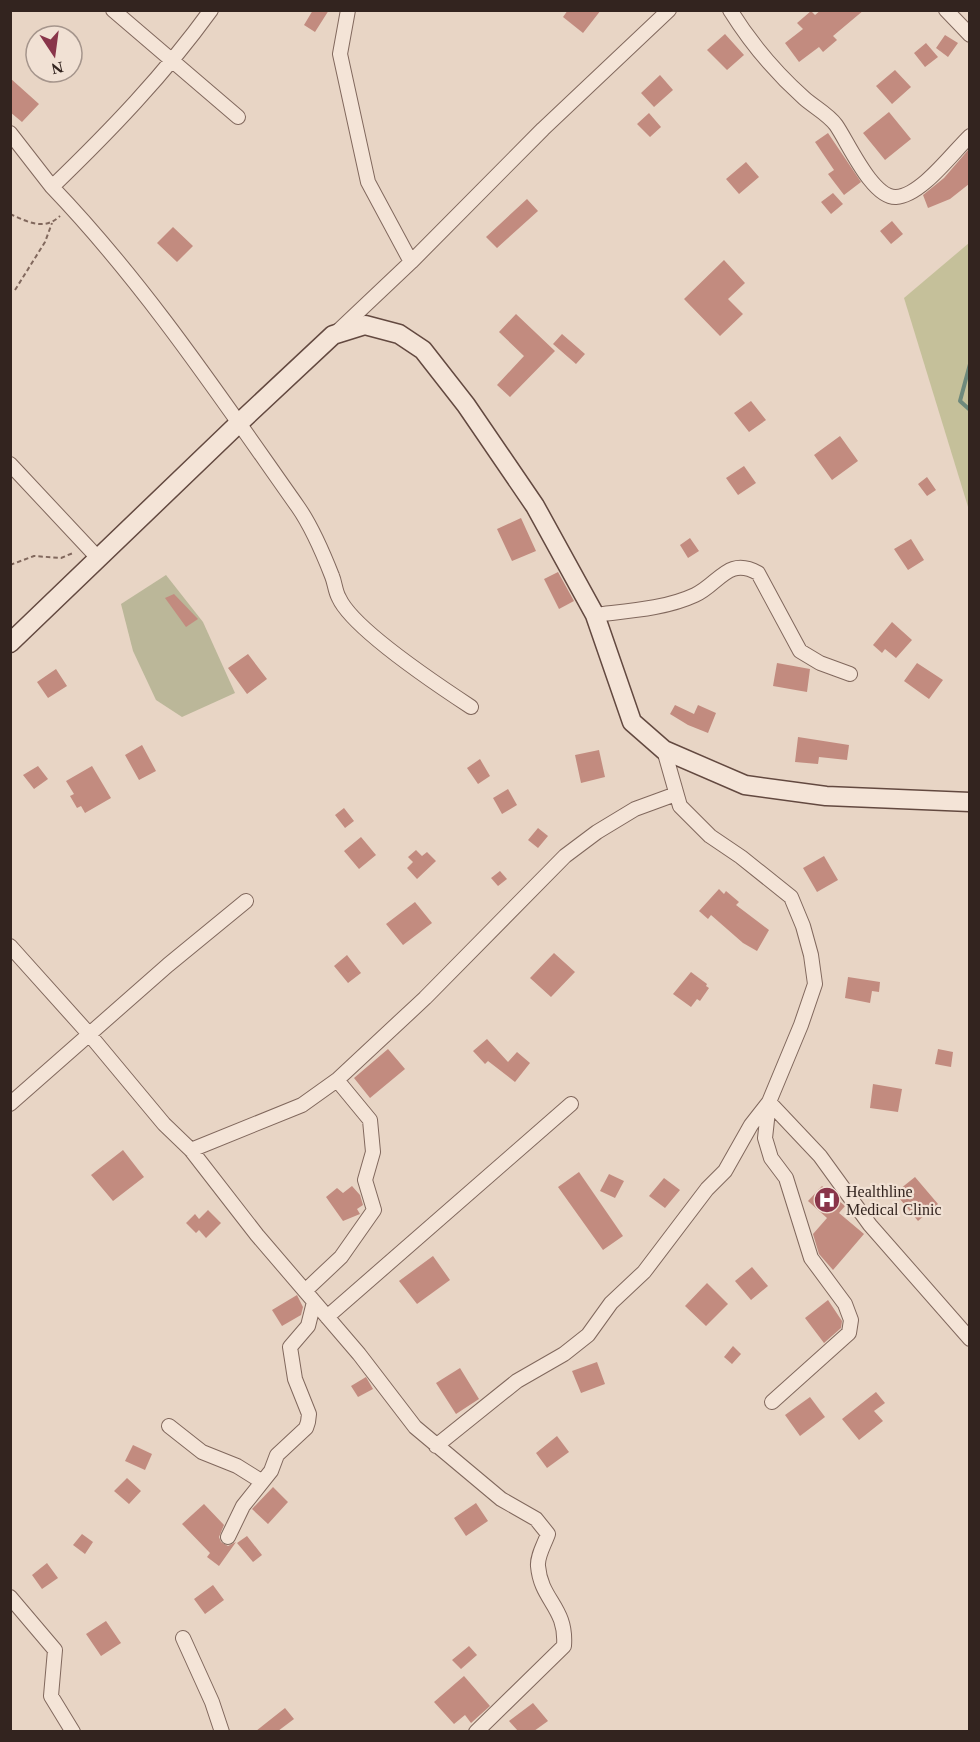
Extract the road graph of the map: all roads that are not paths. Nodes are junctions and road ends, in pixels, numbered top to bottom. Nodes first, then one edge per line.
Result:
1 (113, 10) edge
2 (211, 10) edge
3 (348, 10) edge
4 (669, 10) edge
5 (730, 10) edge
6 (946, 10) edge
7 (969, 35) edge
8 (172, 63) junction
9 (238, 117) dead end
10 (10, 133) edge
11 (969, 136) edge
12 (52, 187) junction
13 (411, 262) junction
14 (333, 335) junction
15 (239, 423) junction
16 (10, 464) edge
17 (98, 558) junction
18 (595, 615) junction
19 (10, 644) edge
20 (850, 674) dead end
21 (471, 706) dead end
22 (664, 750) junction
23 (676, 794) junction
24 (969, 802) edge
25 (246, 901) dead end
26 (10, 946) edge
27 (89, 1034) junction
28 (337, 1080) junction
29 (769, 1102) junction
30 (10, 1104) edge
31 (571, 1104) dead end
32 (191, 1150) junction
33 (306, 1290) junction
34 (314, 1302) junction
35 (327, 1317) junction
36 (969, 1339) edge
37 (772, 1402) dead end
38 (169, 1426) dead end
39 (436, 1446) junction
40 (261, 1481) junction
41 (228, 1537) dead end
42 (10, 1597) edge
43 (183, 1638) dead end
44 (73, 1731) edge
45 (222, 1731) edge
46 (476, 1731) edge

1 - 8 street
2 - 8 street
3 - 13 street
4 - 13 street
5 - 11 street
6 - 7 street
8 - 9 street
8 - 12 street
10 - 12 street
12 - 15 street
13 - 14 street
14 - 15 main road
14 - 18 main road
15 - 17 main road
15 - 21 street
16 - 17 street
17 - 19 main road
18 - 20 street
18 - 22 main road
22 - 23 street
22 - 24 main road
23 - 28 street
23 - 29 street
25 - 27 street
26 - 27 street
27 - 30 street
27 - 32 street
28 - 32 street
28 - 33 street
29 - 36 street
29 - 37 street
29 - 39 street
31 - 35 street
32 - 33 street
33 - 34 street
34 - 35 street
34 - 40 street
35 - 39 street
38 - 40 street
39 - 46 street
40 - 41 street
42 - 44 street
43 - 45 street

